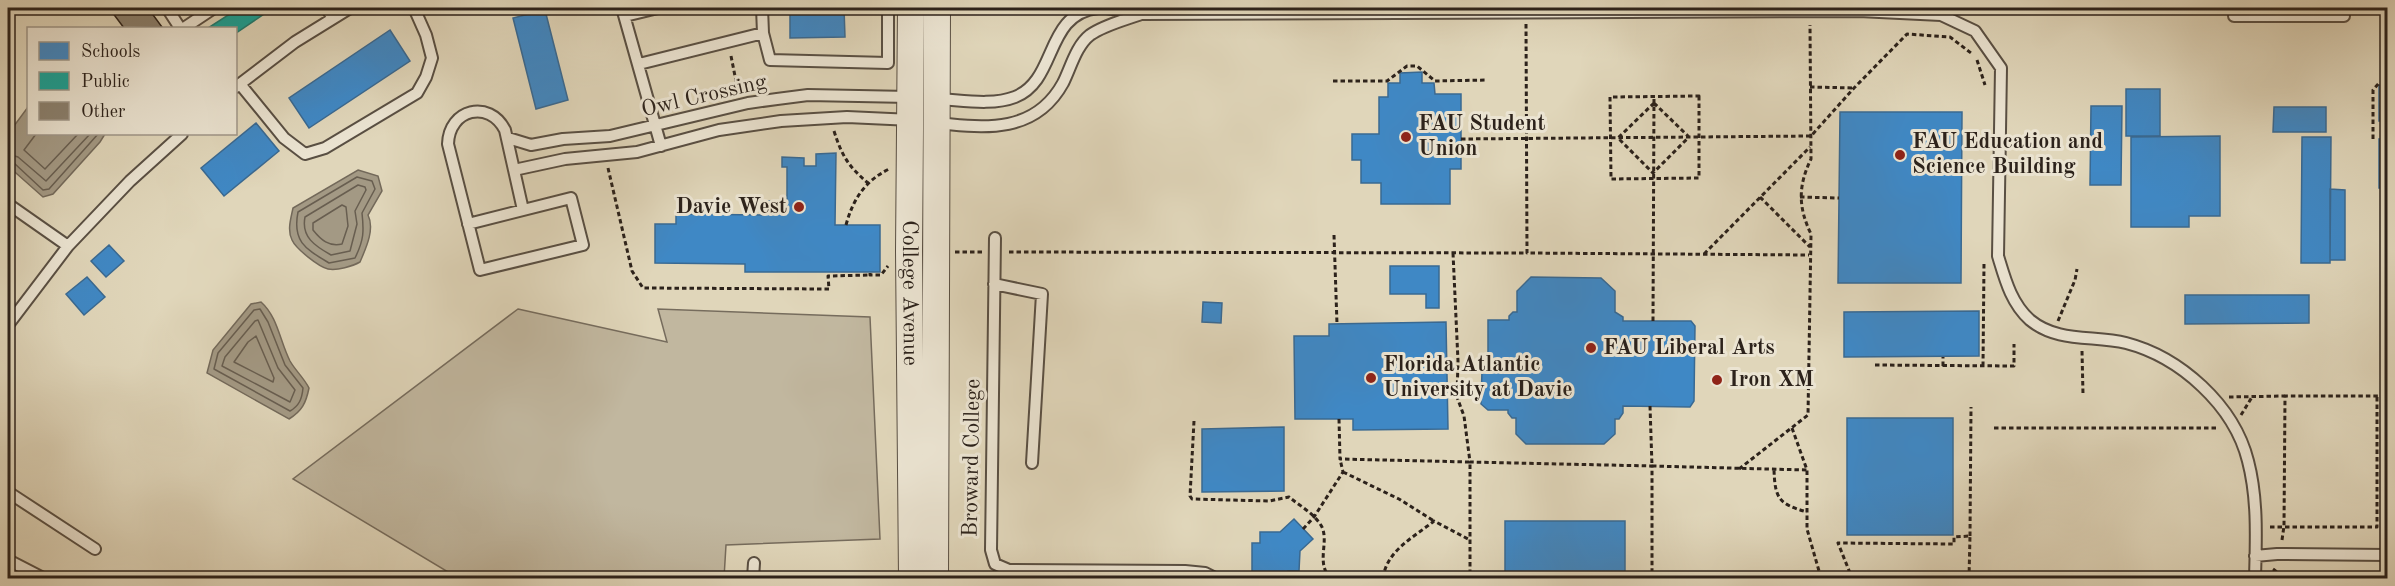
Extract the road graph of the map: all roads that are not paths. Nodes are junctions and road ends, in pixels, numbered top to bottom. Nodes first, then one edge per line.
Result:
1 (167, 8) edge
2 (214, 8) edge
3 (326, 8) edge
4 (350, 8) edge
5 (414, 8) edge
6 (658, 8) edge
7 (762, 8) edge
8 (888, 8) edge
9 (911, 8) edge
10 (937, 8) edge
11 (1098, 8) edge
12 (1107, 8) edge
13 (623, 12) edge
14 (1142, 14) junction
15 (2234, 16) dead end
16 (2344, 16) dead end
17 (333, 18) junction
18 (181, 27) edge
19 (184, 27) edge
20 (763, 33) junction
21 (639, 64) junction
22 (238, 85) edge
23 (923, 106) junction
24 (657, 127) junction
25 (181, 135) edge
26 (508, 138) junction
27 (661, 146) junction
28 (514, 170) junction
29 (8, 204) edge
30 (523, 210) junction
31 (468, 224) junction
32 (995, 238) dead end
33 (68, 246) junction
34 (994, 284) junction
35 (8, 325) edge
36 (1032, 463) dead end
37 (8, 492) edge
38 (95, 549) dead end
39 (2388, 555) edge
40 (2255, 556) junction
41 (8, 560) edge
42 (754, 562) dead end
43 (43, 579) edge
44 (753, 579) edge
45 (912, 579) edge
46 (935, 579) edge
47 (1215, 579) edge
48 (2255, 579) edge

1 - 18 lane
2 - 19 lane
3 - 17 lane
4 - 17 lane
5 - 22 lane
6 - 13 lane
7 - 20 lane
8 - 20 lane
9 - 23 street, College Avenue
10 - 23 street, College Avenue
11 - 23 lane
12 - 14 lane
13 - 21 lane
14 - 23 lane
14 - 40 lane
15 - 16 lane
17 - 22 lane
20 - 21 lane
21 - 24 lane
23 - 24 lane, Owl Crossing
23 - 27 lane, Owl Crossing
23 - 45 street, College Avenue
23 - 46 street, College Avenue
24 - 26 lane, Owl Crossing
24 - 27 lane
25 - 33 lane
26 - 28 lane
26 - 31 lane
27 - 28 lane, Owl Crossing
28 - 30 lane
29 - 33 lane
30 - 31 lane
30 - 31 lane
32 - 34 lane, Broward College
33 - 35 lane
34 - 36 lane
34 - 47 lane, Broward College
37 - 38 lane
39 - 40 lane
40 - 48 lane
41 - 43 lane
42 - 44 lane

